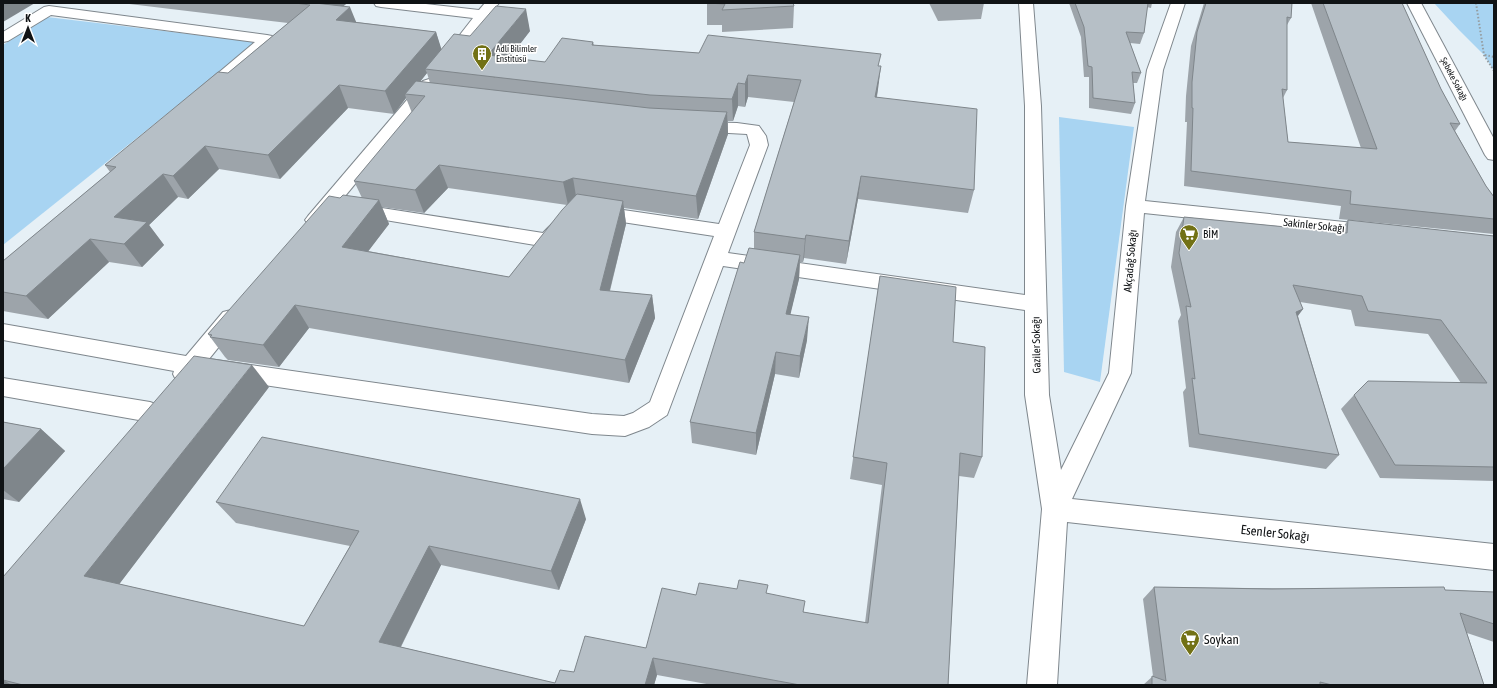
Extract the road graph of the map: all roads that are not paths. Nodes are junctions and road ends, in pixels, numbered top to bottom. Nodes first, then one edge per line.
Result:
1 (381, 3) edge
2 (1026, 3) edge
3 (1178, 3) edge
4 (1414, 3) edge
5 (488, 9) edge
6 (3, 38) edge
7 (195, 100) edge
8 (682, 126) edge
9 (1494, 155) edge
10 (327, 206) junction
11 (1135, 206) junction
12 (727, 232) junction
13 (1392, 233) edge
14 (302, 235) edge
15 (718, 258) junction
16 (1035, 304) junction
17 (242, 306) edge
18 (3, 332) edge
19 (192, 365) junction
20 (3, 387) edge
21 (161, 401) junction
22 (135, 430) edge
23 (1055, 509) junction
24 (1494, 557) edge
25 (1042, 685) edge

1 - 5 street
2 - 16 street, Gaziler Sokağı
3 - 11 street, Akçadağ Sokağı
4 - 9 street, Şebeke Sokağı
5 - 10 street
6 - 7 street
8 - 12 street
10 - 12 street
10 - 14 street
11 - 13 street, Sakinler Sokağı
11 - 23 street, Akçadağ Sokağı
12 - 15 street
15 - 16 street
15 - 19 street
16 - 23 street, Gaziler Sokağı
17 - 19 street
18 - 19 street
19 - 21 street
20 - 21 street
21 - 22 street
23 - 24 street, Esenler Sokağı
23 - 25 street, Gaziler Sokağı

